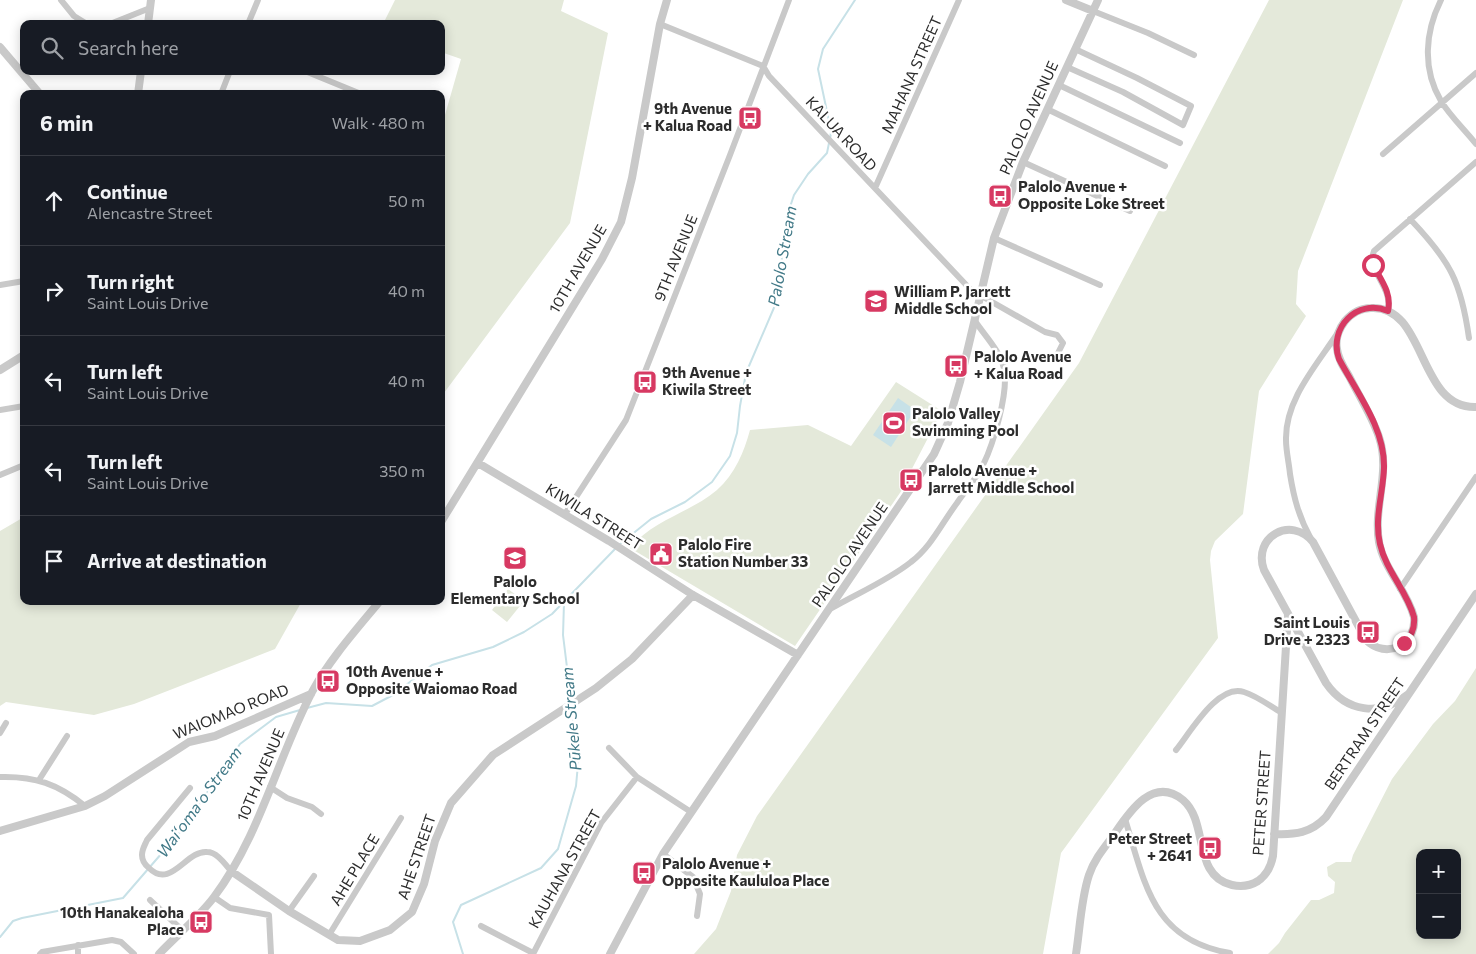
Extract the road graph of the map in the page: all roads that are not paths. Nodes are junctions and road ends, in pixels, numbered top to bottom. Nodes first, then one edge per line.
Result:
1 (61, 0) edge
2 (258, 0) edge
3 (667, 0) edge
4 (789, 0) edge
5 (959, 0) edge
6 (1066, 0) edge
7 (1098, 0) edge
8 (1441, 0) edge
9 (151, 4) edge
10 (1093, 11) junction
11 (80, 20) edge
12 (118, 20) edge
13 (149, 20) edge
14 (250, 20) edge
15 (660, 24) junction
16 (0, 47) edge
17 (1076, 49) junction
18 (1194, 56) dead end
19 (763, 66) junction
20 (1067, 67) junction
21 (20, 70) edge
22 (1476, 74) edge
23 (24, 75) edge
24 (140, 75) edge
25 (228, 75) edge
26 (315, 75) edge
27 (1059, 85) junction
28 (37, 90) edge
29 (139, 90) edge
30 (223, 90) edge
31 (351, 90) edge
32 (1442, 103) junction
33 (1048, 109) junction
34 (1180, 143) dead end
35 (1476, 144) edge
36 (1382, 154) dead end
37 (1023, 162) junction
38 (1476, 162) edge
39 (1165, 166) dead end
40 (875, 188) junction
41 (1130, 211) dead end
42 (1410, 219) junction
43 (994, 238) junction
44 (20, 282) edge
45 (0, 285) edge
46 (1100, 285) dead end
47 (981, 296) junction
48 (1388, 311) junction
49 (975, 321) junction
50 (1339, 331) junction
51 (1469, 338) dead end
52 (20, 358) edge
53 (1055, 359) dead end
54 (0, 370) edge
55 (20, 407) edge
56 (1476, 408) edge
57 (0, 410) edge
58 (478, 463) junction
59 (20, 468) edge
60 (0, 475) edge
61 (1476, 477) edge
62 (565, 514) junction
63 (445, 516) edge
64 (1315, 546) junction
65 (1400, 590) junction
66 (1476, 594) edge
67 (693, 595) junction
68 (377, 605) edge
69 (832, 608) junction
70 (1288, 614) junction
71 (798, 655) junction
72 (311, 694) junction
73 (1408, 696) junction
74 (290, 703) junction
75 (1282, 713) junction
76 (302, 714) junction
77 (6, 722) dead end
78 (0, 733) edge
79 (67, 736) dead end
80 (609, 748) dead end
81 (1176, 750) dead end
82 (0, 777) edge
83 (636, 777) junction
84 (39, 780) junction
85 (270, 787) junction
86 (190, 788) dead end
87 (84, 806) junction
88 (691, 812) junction
89 (321, 814) dead end
90 (401, 818) dead end
91 (1125, 819) junction
92 (0, 831) edge
93 (1274, 834) junction
94 (663, 854) junction
95 (231, 871) junction
96 (314, 876) dead end
97 (214, 898) junction
98 (150, 900) dead end
99 (290, 911) junction
100 (697, 916) dead end
101 (480, 926) dead end
102 (182, 930) junction
103 (330, 935) junction
104 (78, 945) junction
105 (1230, 953) edge
106 (40, 954) edge
107 (78, 954) edge
108 (134, 954) edge
109 (159, 954) edge
110 (271, 954) edge
111 (533, 954) edge
112 (610, 954) edge
113 (1076, 954) edge

1 - 11 street
2 - 14 street
3 - 15 street, 10TH AVENUE
4 - 19 street, 9TH AVENUE
5 - 40 street, MAHANA STREET
6 - 10 street
7 - 10 street, PALOLO AVENUE
8 - 32 street
9 - 12 street
9 - 13 street
10 - 17 street, PALOLO AVENUE
10 - 18 street
15 - 19 street
15 - 58 street, 10TH AVENUE
16 - 21 street
17 - 20 street, PALOLO AVENUE
17 - 20 street
19 - 40 street, KALUA ROAD
19 - 62 street, 9TH AVENUE
20 - 27 street, PALOLO AVENUE
22 - 32 street
23 - 28 street
24 - 29 street
25 - 30 street
26 - 31 street
27 - 33 street, PALOLO AVENUE
27 - 34 street
32 - 35 street
32 - 36 street
33 - 37 street, PALOLO AVENUE
33 - 39 street
37 - 41 street
37 - 43 street, PALOLO AVENUE
38 - 42 street
40 - 47 street, KALUA ROAD
42 - 48 street
42 - 51 street
43 - 46 street
43 - 47 street, PALOLO AVENUE
44 - 45 street
47 - 49 street, PALOLO AVENUE
47 - 53 street, KALUA ROAD
48 - 50 street
48 - 56 street
49 - 69 street, PALOLO AVENUE
49 - 69 street
50 - 64 street
50 - 65 street
52 - 54 street
55 - 57 street
58 - 62 street, KIWILA STREET
58 - 63 street, 10TH AVENUE
59 - 60 street
61 - 65 street
62 - 67 street, KIWILA STREET
64 - 65 street
64 - 70 street
66 - 73 street, BERTRAM STREET
67 - 71 street, KIWILA STREET
67 - 103 street, AHE STREET
68 - 72 street, 10TH AVENUE
69 - 71 street, PALOLO AVENUE
70 - 73 street
70 - 75 street, PETER STREET
71 - 88 street, PALOLO AVENUE
72 - 74 street, WAIOMAO ROAD
72 - 76 street, 10TH AVENUE
73 - 93 street, BERTRAM STREET
74 - 76 street
74 - 87 street, WAIOMAO ROAD
75 - 81 street
75 - 93 street, PETER STREET
76 - 85 street, 10TH AVENUE
77 - 78 street
79 - 84 street
80 - 83 street
82 - 84 street
83 - 88 street
83 - 111 street, KAUHANA STREET
84 - 87 street
85 - 89 street
85 - 95 street, 10TH AVENUE
86 - 95 street
87 - 92 street, WAIOMAO ROAD
88 - 94 street, PALOLO AVENUE
90 - 103 street, AHE PLACE
91 - 93 street, PETER STREET
91 - 105 street
91 - 113 street, PETER STREET
94 - 100 street
94 - 112 street, PALOLO AVENUE
95 - 97 street, 10TH AVENUE
95 - 99 street, AHE STREET
96 - 99 street
97 - 102 street, 10TH AVENUE
97 - 110 street
98 - 102 street
99 - 103 street, AHE STREET
101 - 111 street
102 - 109 street, 10TH AVENUE
104 - 106 street
104 - 107 street
104 - 108 street

